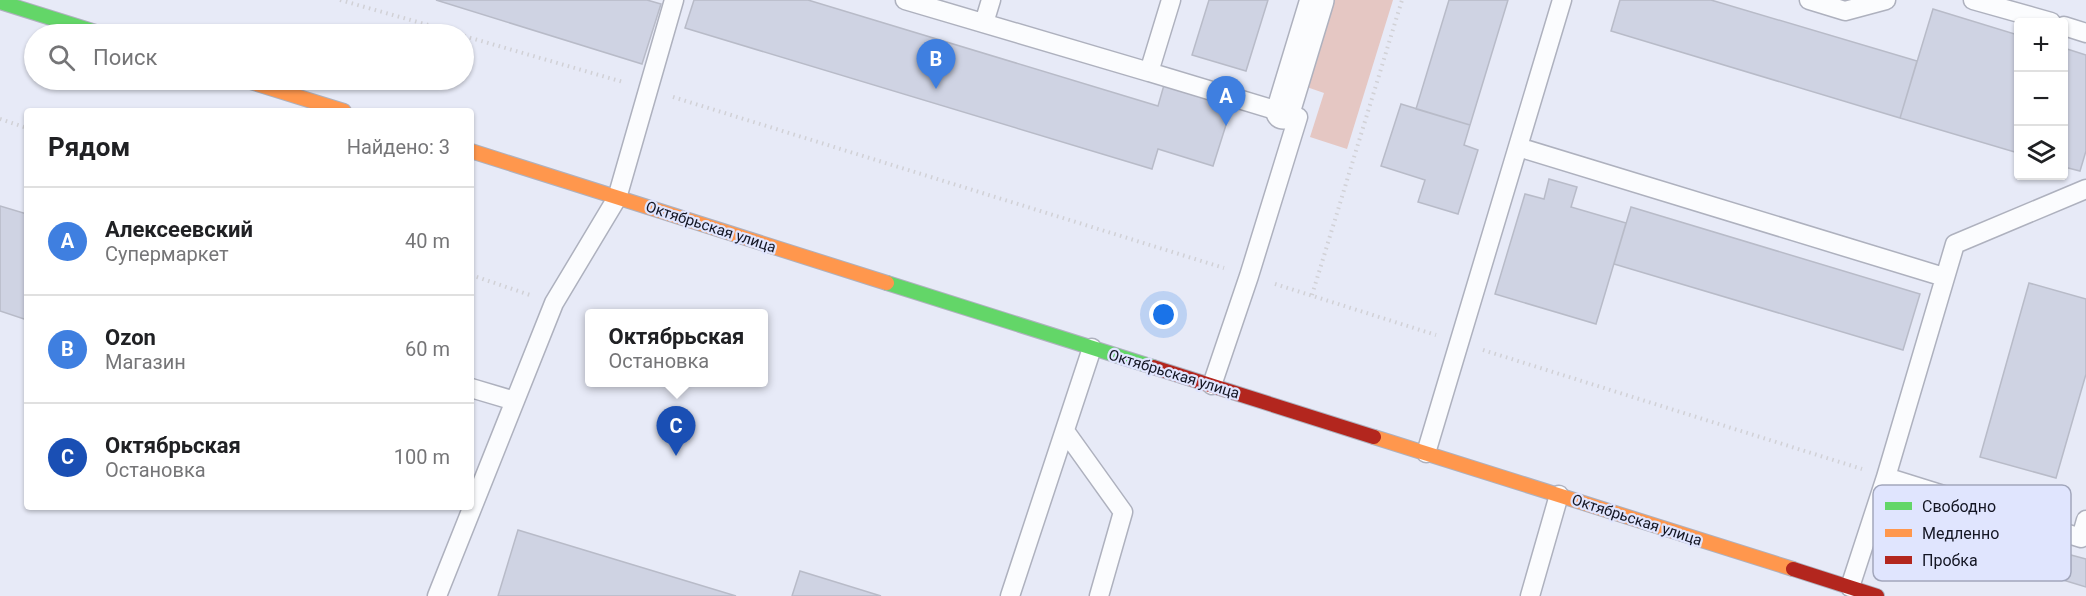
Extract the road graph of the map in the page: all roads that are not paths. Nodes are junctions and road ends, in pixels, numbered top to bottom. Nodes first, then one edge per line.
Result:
1 (674, 0) edge
2 (905, 0) edge
3 (991, 0) edge
4 (1171, 0) edge
5 (1317, 0) edge
6 (1562, 0) edge
7 (1809, 0) edge
8 (1886, 0) edge
9 (1973, 0) edge
10 (0, 2) edge
11 (2037, 18) edge
12 (984, 23) junction
13 (70, 24) edge
14 (2068, 27) edge
15 (2086, 33) edge
16 (1149, 72) junction
17 (276, 90) edge
18 (334, 108) edge
19 (1283, 112) junction
20 (1518, 147) junction
21 (474, 152) edge
22 (2084, 194) edge
23 (617, 198) junction
24 (1944, 277) junction
25 (1092, 348) junction
26 (1212, 385) junction
27 (474, 389) edge
28 (515, 401) junction
29 (1065, 431) junction
30 (1426, 453) junction
31 (1886, 477) junction
32 (1883, 485) edge
33 (1912, 485) edge
34 (1559, 495) junction
35 (474, 504) edge
36 (471, 510) edge
37 (1873, 517) edge
38 (2086, 520) edge
39 (2071, 535) edge
40 (1850, 587) junction
41 (1826, 588) edge
42 (1536, 594) edge
43 (437, 596) edge
44 (1010, 596) edge
45 (1099, 596) edge
46 (1877, 596) edge

1 - 23 lane
2 - 12 lane
3 - 12 lane
4 - 16 lane
5 - 19 street
6 - 20 lane
7 - 8 lane
9 - 11 lane
10 - 13 street
12 - 16 lane
14 - 15 lane
16 - 19 lane
17 - 18 street
19 - 26 lane
20 - 24 lane
20 - 30 lane
21 - 23 street, Октябрьская улица
22 - 24 lane
23 - 25 street, Октябрьская улица
23 - 28 lane
24 - 31 lane
25 - 26 street, Октябрьская улица
25 - 29 lane
26 - 30 street, Октябрьская улица
27 - 28 lane
28 - 35 lane
29 - 44 lane
29 - 45 lane
30 - 34 street, Октябрьская улица
31 - 32 lane
31 - 33 lane
34 - 41 street, Октябрьская улица
34 - 42 lane
36 - 43 lane
37 - 40 lane
38 - 39 lane
40 - 41 street, Октябрьская улица
40 - 46 street, Октябрьская улица

